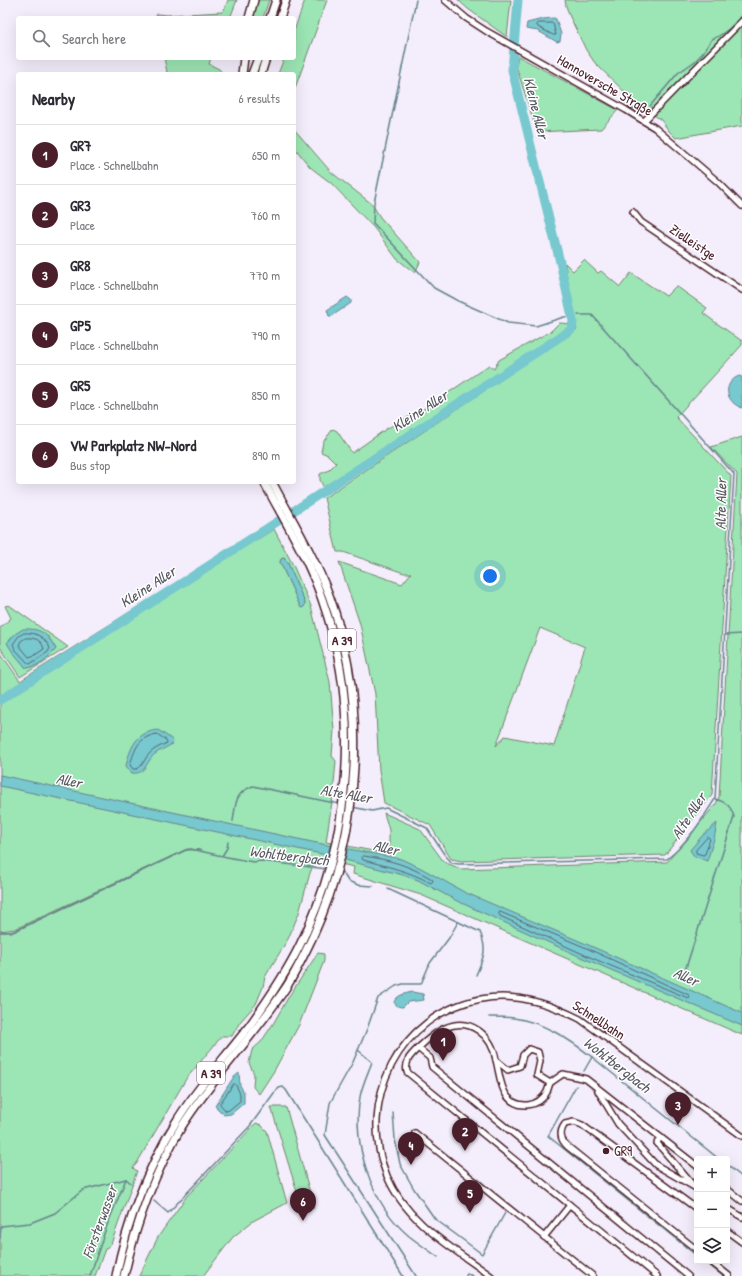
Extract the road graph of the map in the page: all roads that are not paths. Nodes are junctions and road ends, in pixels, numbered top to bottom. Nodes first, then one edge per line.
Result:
1 (254, 0) edge
2 (276, 0) edge
3 (286, 0) edge
4 (445, 0) edge
5 (250, 16) edge
6 (271, 16) edge
7 (281, 16) edge
8 (742, 21) edge
9 (244, 60) edge
10 (257, 60) edge
11 (265, 60) edge
12 (242, 72) edge
13 (253, 72) edge
14 (262, 72) edge
15 (644, 120) junction
16 (742, 206) edge
17 (632, 212) dead end
18 (742, 290) edge
19 (266, 484) edge
20 (272, 484) edge
21 (273, 492) junction
22 (298, 537) junction
23 (418, 1048) junction
24 (496, 1060) junction
25 (508, 1070) junction
26 (500, 1078) junction
27 (550, 1083) junction
28 (595, 1086) junction
29 (415, 1133) dead end
30 (742, 1136) edge
31 (660, 1137) junction
32 (694, 1164) edge
33 (694, 1187) edge
34 (694, 1188) edge
35 (730, 1191) edge
36 (742, 1201) edge
37 (570, 1205) junction
38 (694, 1207) edge
39 (730, 1210) edge
40 (742, 1217) edge
41 (730, 1233) edge
42 (544, 1237) junction
43 (742, 1242) edge
44 (694, 1248) edge
45 (714, 1264) edge
46 (116, 1276) edge
47 (124, 1276) edge
48 (491, 1276) edge
49 (592, 1276) edge
50 (658, 1276) edge
51 (688, 1276) edge
52 (729, 1276) edge

1 - 5 highway
2 - 6 highway
3 - 7 highway
4 - 15 street, Hannoversche Straße
8 - 15 street
9 - 12 highway
10 - 13 highway
11 - 14 highway
15 - 16 street, Hannoversche Straße
17 - 18 street, Zielleistge
19 - 21 highway, A 39
20 - 21 highway, A 39
21 - 22 highway, A 39
22 - 46 highway, A 39
22 - 47 highway, A 39
23 - 24 street
23 - 37 street
23 - 51 street
24 - 25 street
24 - 26 street
25 - 26 street
25 - 27 street
26 - 27 street
27 - 28 street
28 - 31 street
28 - 34 street
29 - 42 street
30 - 48 street, Schnellbahn
31 - 32 street
31 - 33 street
35 - 36 street
37 - 42 street
37 - 50 street
38 - 44 street
39 - 40 street
41 - 43 street
42 - 49 street
45 - 52 street

